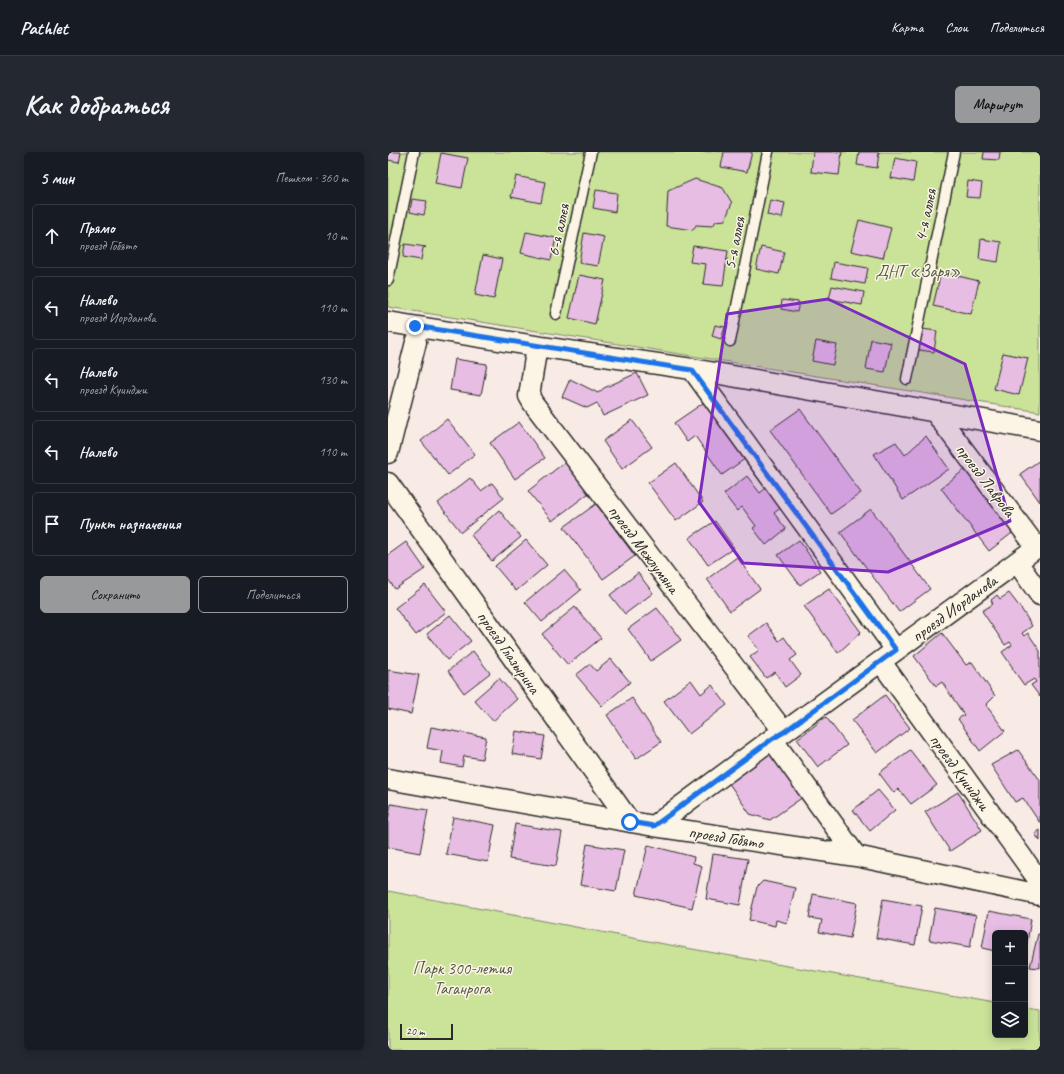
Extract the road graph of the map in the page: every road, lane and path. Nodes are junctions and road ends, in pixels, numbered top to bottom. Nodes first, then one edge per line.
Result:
1 (414, 152) edge
2 (591, 152) edge
3 (768, 152) edge
4 (954, 152) edge
5 (388, 280) edge
6 (556, 314) dead end
7 (388, 322) edge
8 (730, 341) dead end
9 (416, 342) dead end
10 (535, 358) dead end
11 (692, 370) junction
12 (907, 379) dead end
13 (935, 412) junction
14 (1040, 430) edge
15 (388, 453) edge
16 (388, 482) edge
17 (1038, 546) edge
18 (1017, 562) junction
19 (1040, 595) edge
20 (888, 656) junction
21 (778, 735) junction
22 (388, 779) edge
23 (630, 822) junction
24 (654, 826) junction
25 (856, 856) junction
26 (1040, 882) edge
27 (1040, 895) edge

1 - 5 lane
2 - 6 lane, 6-я аллея
3 - 8 lane, 5-я аллея
4 - 12 lane, 4-я аллея
7 - 11 street
9 - 15 street
10 - 21 street, проезд Межлумяна
11 - 13 street
11 - 20 street, проезд Куинджи
13 - 14 street
13 - 17 street, проезд Лаврова
16 - 23 street, проезд Глазырина
17 - 18 street, проезд Иорданова
18 - 19 street
18 - 20 street, проезд Иорданова
20 - 21 street, проезд Иорданова
20 - 26 street, проезд Куинджи
21 - 24 street, проезд Иорданова
21 - 25 street, проезд Межлумяна
22 - 23 street, проезд Гобято
23 - 24 street, проезд Гобято
24 - 25 street, проезд Гобято
25 - 27 street, проезд Гобято

